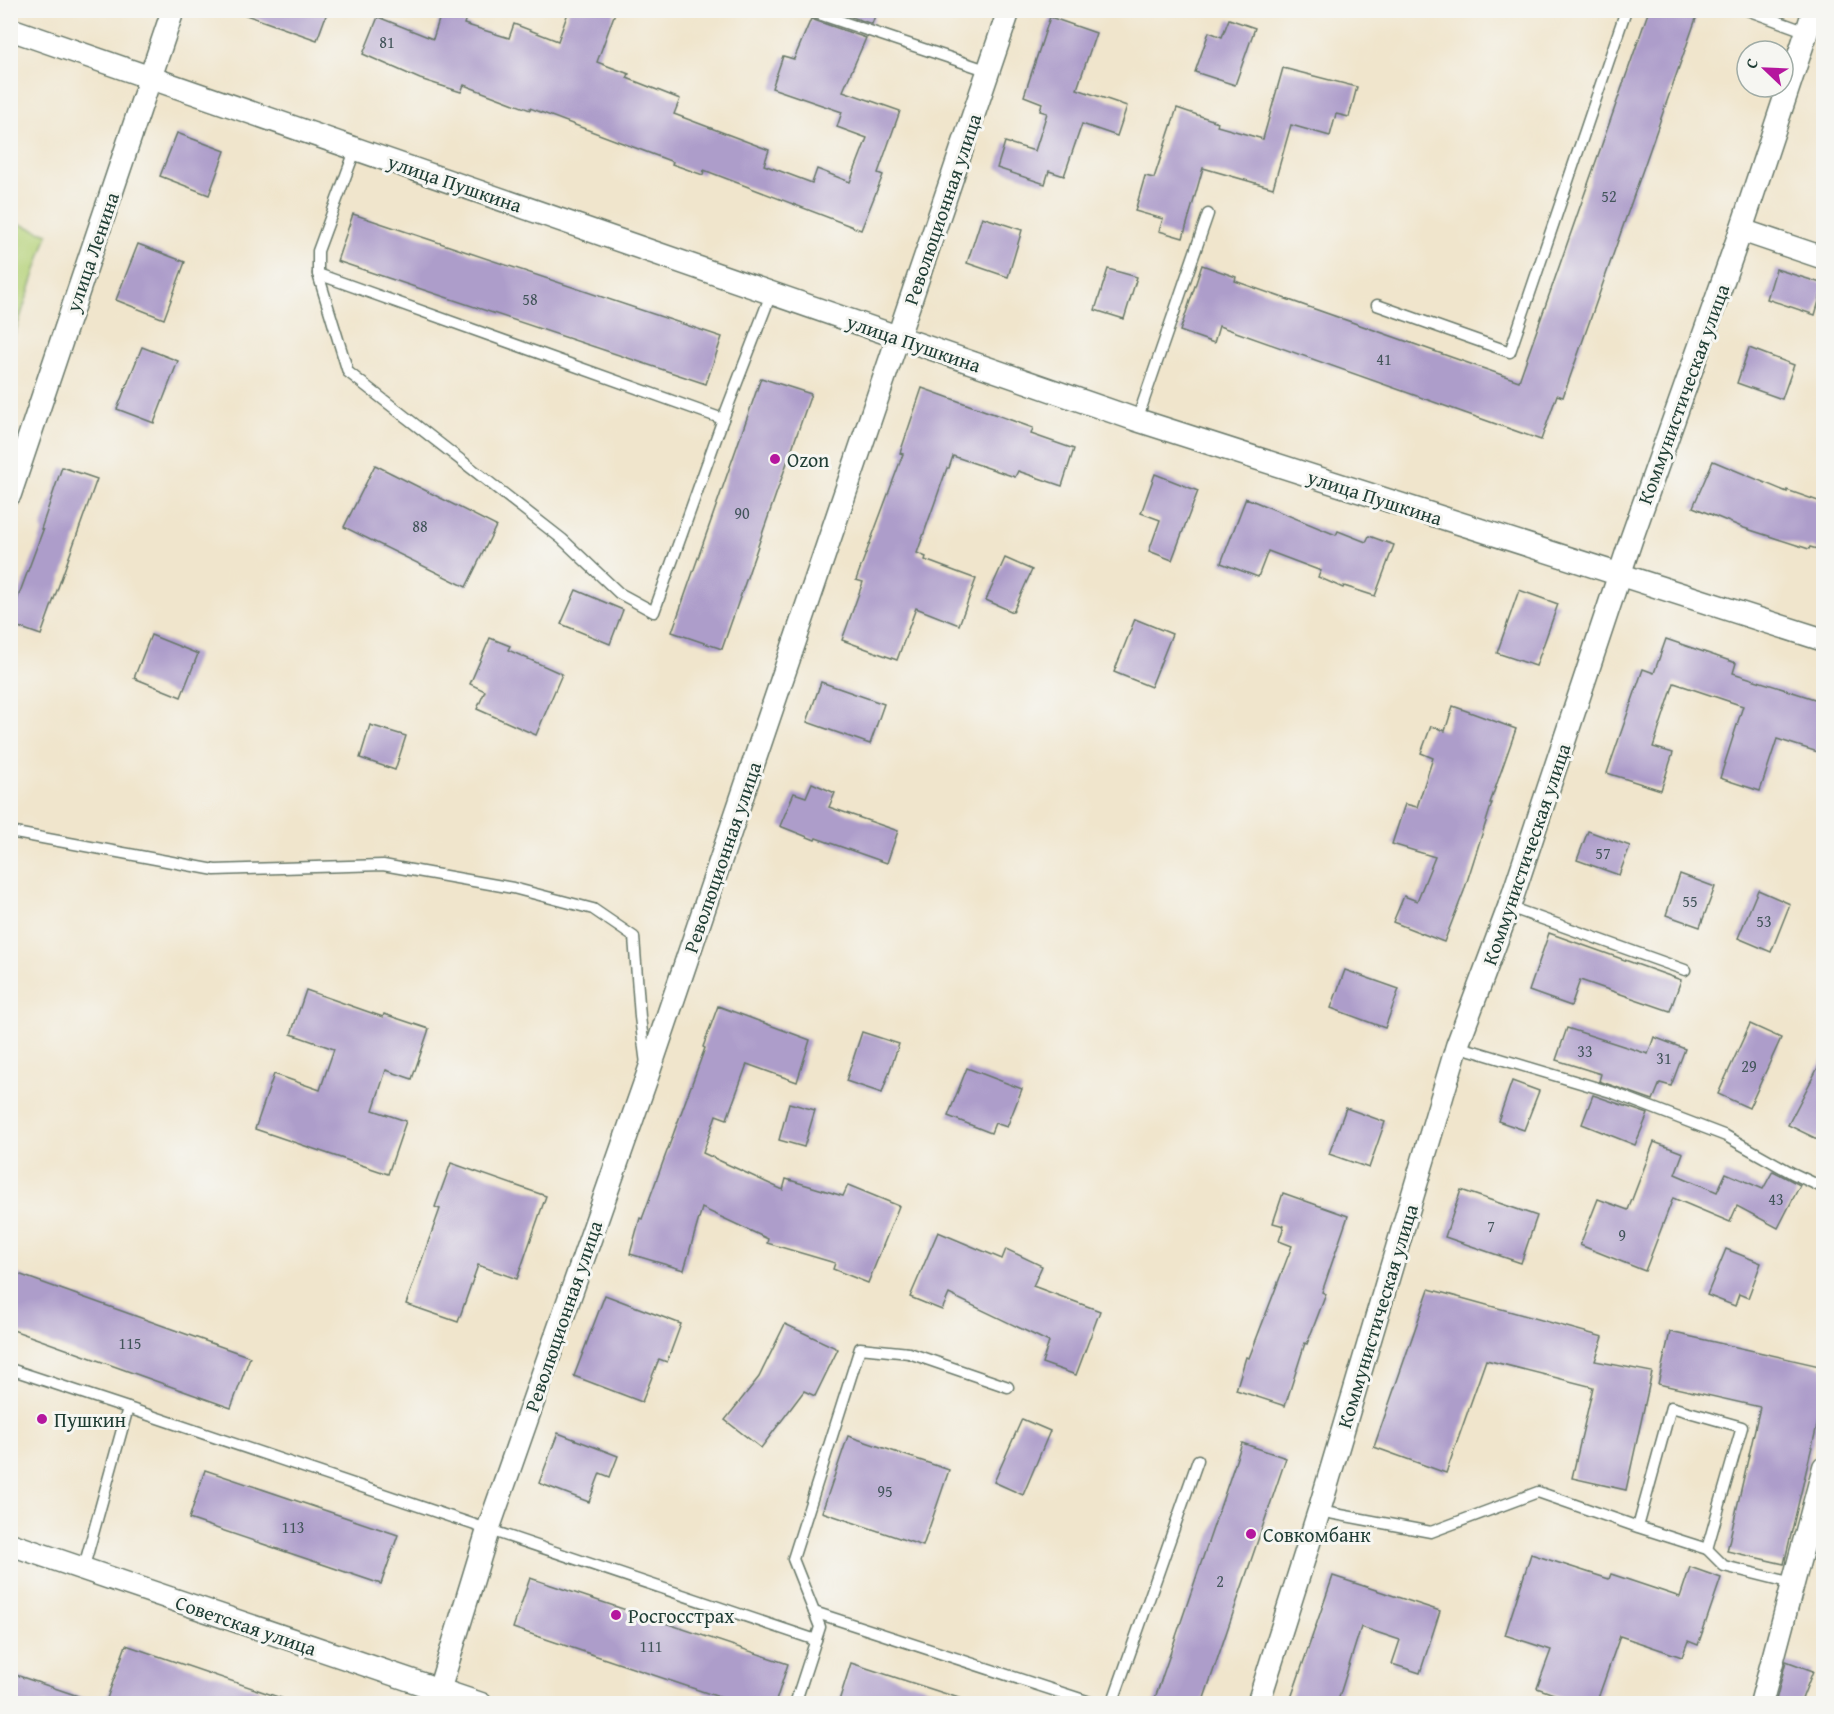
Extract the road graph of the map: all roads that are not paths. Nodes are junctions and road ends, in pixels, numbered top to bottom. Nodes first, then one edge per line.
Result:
1 (173, 10) edge
2 (807, 10) edge
3 (1009, 10) edge
4 (1626, 10) edge
5 (1747, 10) edge
6 (1814, 10) edge
7 (10, 29) edge
8 (1807, 32) junction
9 (989, 71) junction
10 (150, 78) junction
11 (356, 148) junction
12 (1208, 214) dead end
13 (1741, 230) junction
14 (1824, 258) edge
15 (318, 274) junction
16 (771, 294) junction
17 (1377, 305) dead end
18 (898, 338) junction
19 (723, 419) junction
20 (1137, 420) junction
21 (10, 494) edge
22 (1619, 576) junction
23 (1824, 640) edge
24 (10, 832) edge
25 (1509, 907) junction
26 (1685, 970) dead end
27 (1457, 1046) junction
28 (648, 1074) junction
29 (1824, 1188) edge
30 (10, 1369) edge
31 (1008, 1387) dead end
32 (128, 1408) junction
33 (1198, 1460) dead end
34 (1824, 1467) edge
35 (1319, 1511) junction
36 (1638, 1527) junction
37 (488, 1530) junction
38 (10, 1544) edge
39 (1707, 1549) junction
40 (83, 1570) junction
41 (1793, 1583) junction
42 (814, 1612) junction
43 (816, 1640) junction
44 (436, 1697) edge
45 (481, 1704) edge
46 (795, 1704) edge
47 (1096, 1704) edge
48 (1112, 1704) edge
49 (1258, 1704) edge
50 (1761, 1704) edge

1 - 10 street, улица Ленина
2 - 9 lane
3 - 9 street, Революционная улица
4 - 17 lane
5 - 8 lane
6 - 8 street, Коммунистическая улица
7 - 10 street, улица Пушкина
8 - 13 street, Коммунистическая улица
9 - 18 street, Революционная улица
10 - 11 street, улица Пушкина
10 - 21 street, улица Ленина
11 - 15 lane
11 - 16 street, улица Пушкина
12 - 20 lane
13 - 14 street
13 - 22 street, Коммунистическая улица
15 - 19 lane
15 - 19 lane
16 - 18 street, улица Пушкина
16 - 19 lane
18 - 20 street, улица Пушкина
18 - 28 street, Революционная улица
20 - 22 street, улица Пушкина
22 - 23 street, улица Пушкина
22 - 25 street, Коммунистическая улица
24 - 28 lane
25 - 26 lane
25 - 27 street, Коммунистическая улица
27 - 29 lane
27 - 35 street, Коммунистическая улица
28 - 37 street, Революционная улица
30 - 32 lane
31 - 42 lane
32 - 37 lane
32 - 40 lane
33 - 48 lane
34 - 41 street
35 - 36 lane
35 - 49 street, Коммунистическая улица
36 - 39 lane
36 - 39 lane
37 - 43 lane
37 - 44 street, Революционная улица
38 - 40 street, Советская улица
39 - 41 lane
40 - 44 street, Советская улица
41 - 50 street
42 - 43 lane
42 - 47 lane
43 - 46 lane
44 - 45 street, Советская улица

